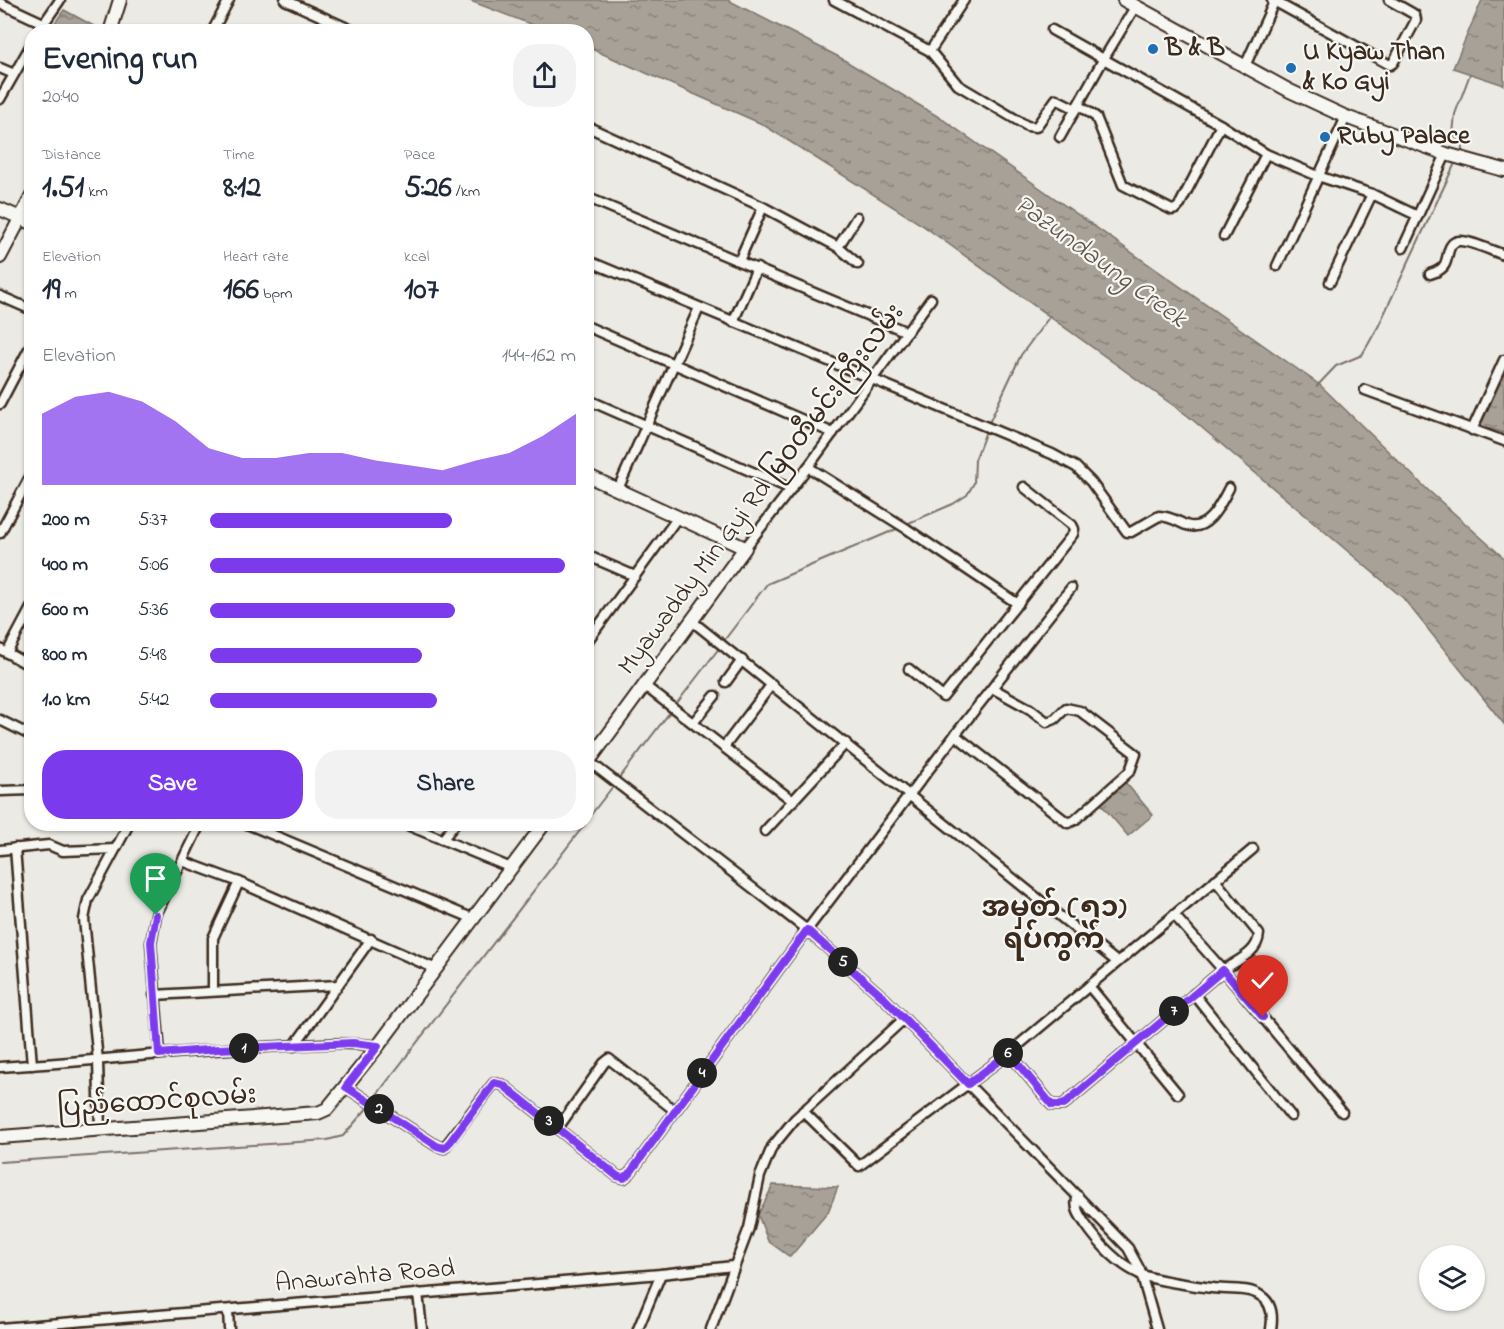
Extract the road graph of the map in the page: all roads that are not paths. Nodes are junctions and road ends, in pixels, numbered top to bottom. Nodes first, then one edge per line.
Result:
1 (60, 0) edge
2 (120, 0) edge
3 (229, 0) edge
4 (285, 0) edge
5 (834, 0) edge
6 (964, 0) edge
7 (1124, 0) edge
8 (1274, 0) edge
9 (1389, 0) edge
10 (0, 3) edge
11 (1136, 7) junction
12 (36, 24) edge
13 (43, 24) edge
14 (112, 24) edge
15 (218, 24) edge
16 (338, 24) edge
17 (1052, 30) dead end
18 (930, 51) junction
19 (24, 57) edge
20 (1103, 60) junction
21 (1245, 66) junction
22 (0, 68) edge
23 (14, 74) junction
24 (0, 99) edge
25 (1077, 107) junction
26 (1346, 117) junction
27 (1221, 125) junction
28 (594, 130) edge
29 (1060, 137) dead end
30 (1266, 154) junction
31 (1446, 154) junction
32 (1504, 170) edge
33 (1318, 176) junction
34 (1372, 194) junction
35 (594, 200) edge
36 (762, 207) junction
37 (0, 209) edge
38 (1418, 216) junction
39 (856, 217) dead end
40 (24, 220) edge
41 (24, 224) edge
42 (1224, 236) dead end
43 (838, 247) junction
44 (1403, 249) dead end
45 (1504, 255) edge
46 (0, 257) edge
47 (739, 261) junction
48 (594, 263) edge
49 (858, 264) dead end
50 (1277, 266) dead end
51 (757, 268) junction
52 (1430, 274) dead end
53 (1330, 282) dead end
54 (0, 296) edge
55 (932, 299) dead end
56 (24, 306) edge
57 (699, 308) junction
58 (733, 322) junction
59 (594, 329) edge
60 (907, 332) junction
61 (24, 358) edge
62 (1504, 360) edge
63 (674, 364) junction
64 (873, 378) junction
65 (1365, 390) dead end
66 (594, 402) edge
67 (0, 404) edge
68 (646, 425) junction
69 (1472, 430) junction
70 (833, 433) junction
71 (1504, 441) edge
72 (807, 468) junction
73 (594, 478) edge
74 (1024, 487) dead end
75 (24, 488) edge
76 (1229, 488) dead end
77 (618, 489) junction
78 (791, 489) junction
79 (673, 515) junction
80 (0, 533) edge
81 (745, 548) junction
82 (594, 558) edge
83 (635, 576) junction
84 (1071, 588) dead end
85 (1018, 604) junction
86 (24, 618) edge
87 (692, 621) junction
88 (594, 627) edge
89 (597, 628) junction
90 (594, 632) edge
91 (3, 651) edge
92 (742, 660) junction
93 (24, 662) edge
94 (909, 669) dead end
95 (726, 681) dead end
96 (772, 684) junction
97 (645, 686) junction
98 (992, 688) junction
99 (715, 696) dead end
100 (0, 720) edge
101 (693, 723) junction
102 (24, 732) edge
103 (955, 735) junction
104 (846, 743) junction
105 (724, 747) junction
106 (594, 754) edge
107 (594, 766) edge
108 (24, 790) edge
109 (0, 791) edge
110 (909, 793) junction
111 (793, 801) junction
112 (125, 831) edge
113 (197, 831) edge
114 (264, 831) edge
115 (423, 831) edge
116 (449, 831) edge
117 (539, 831) edge
118 (765, 831) dead end
119 (443, 839) junction
120 (15, 848) junction
121 (115, 849) junction
122 (1253, 849) dead end
123 (0, 850) edge
124 (182, 861) junction
125 (511, 868) junction
126 (1215, 880) junction
127 (239, 882) junction
128 (1174, 915) junction
129 (474, 919) junction
130 (807, 930) junction
131 (370, 939) junction
132 (1117, 962) junction
133 (436, 969) junction
134 (1223, 970) junction
135 (338, 985) junction
136 (1089, 986) junction
137 (213, 990) junction
138 (153, 994) junction
139 (1194, 994) junction
140 (904, 1019) junction
141 (1135, 1043) junction
142 (294, 1046) junction
143 (378, 1046) junction
144 (1009, 1053) junction
145 (159, 1054) junction
146 (98, 1061) junction
147 (32, 1065) junction
148 (0, 1067) edge
149 (968, 1084) junction
150 (346, 1087) junction
151 (1178, 1094) dead end
152 (674, 1110) junction
153 (804, 1111) junction
154 (1342, 1112) dead end
155 (1291, 1116) dead end
156 (558, 1128) junction
157 (100, 1130) junction
158 (0, 1137) edge
159 (1078, 1196) junction
160 (733, 1266) junction
161 (661, 1274) junction
162 (1142, 1275) junction
163 (418, 1293) junction
164 (228, 1310) junction
165 (0, 1328) edge
166 (229, 1329) edge
167 (422, 1329) edge
168 (638, 1329) edge
169 (711, 1329) edge
170 (1157, 1329) edge
171 (1271, 1329) edge

1 - 13 street
2 - 14 main road
3 - 15 street
4 - 16 street
5 - 18 street
6 - 18 street
7 - 11 main road
8 - 9 street
8 - 21 street
10 - 12 street
11 - 20 street
11 - 21 main road
17 - 20 street
18 - 25 street
19 - 23 street
20 - 25 street
20 - 27 street
21 - 26 main road
22 - 23 street
23 - 24 street
25 - 27 street
25 - 29 street
26 - 31 main road
26 - 33 street
27 - 30 street
28 - 36 street
30 - 33 street
30 - 42 street
31 - 32 main road
31 - 38 street
33 - 34 street
33 - 50 street
34 - 38 street
34 - 53 street
35 - 47 street
36 - 43 street
36 - 47 street
37 - 40 main road
38 - 44 street
39 - 43 street
41 - 46 main road
43 - 49 street
45 - 52 street
47 - 51 street
48 - 57 street
51 - 58 street
51 - 60 street
54 - 56 street
55 - 60 street, Myawaddy Min Gyi Rd မြဝတီမင်းကြီးလမ်း
57 - 58 street
57 - 63 street
58 - 64 street
59 - 63 street
60 - 64 street, Myawaddy Min Gyi Rd မြဝတီမင်းကြီးလမ်း
61 - 67 street
62 - 69 street
63 - 68 street
63 - 70 street
64 - 70 street, Myawaddy Min Gyi Rd မြဝတီမင်းကြီးလမ်း
64 - 76 street
65 - 69 street
66 - 68 street
68 - 77 street
68 - 78 street
69 - 71 street
70 - 72 street, Myawaddy Min Gyi Rd မြဝတီမင်းကြီးလမ်း
72 - 78 street, Myawaddy Min Gyi Rd မြဝတီမင်းကြီးလမ်း
72 - 85 street
73 - 77 main road
74 - 85 street
75 - 80 street
77 - 79 main road
78 - 81 street, Myawaddy Min Gyi Rd မြဝတီမင်းကြီးလမ်း
79 - 81 main road
79 - 83 street
81 - 87 main road, Myawaddy Min Gyi Rd မြဝတီမင်းကြီးလမ်း
82 - 83 street
83 - 89 street
84 - 98 street
85 - 94 street
86 - 91 street
87 - 92 street
87 - 97 main road, Myawaddy Min Gyi Rd မြဝတီမင်းကြီးလမ်း
88 - 89 street
89 - 90 street
91 - 93 street
92 - 95 street
92 - 96 street
96 - 104 street
96 - 105 street
97 - 101 street
97 - 106 main road, Myawaddy Min Gyi Rd မြဝတီမင်းကြီးလမ်း
98 - 103 street
98 - 103 street
99 - 101 street
100 - 102 street
101 - 105 street
103 - 110 street
104 - 110 street
104 - 111 street
105 - 111 street
107 - 130 street
108 - 109 street
110 - 130 street
110 - 132 street
111 - 118 street
112 - 121 street
113 - 124 street
114 - 129 street
115 - 119 street
116 - 119 street
117 - 125 main road
119 - 125 street
120 - 121 street
120 - 123 street
120 - 147 street
121 - 146 street
122 - 126 street
124 - 127 street
124 - 138 street
125 - 129 main road
126 - 128 street
126 - 134 street
127 - 131 street
127 - 137 street
128 - 132 street
128 - 134 street
129 - 133 main road
130 - 140 street
130 - 152 street
131 - 133 street
131 - 135 street
132 - 136 street
133 - 143 main road
134 - 139 street
134 - 154 street
135 - 137 street
135 - 142 street
136 - 141 street
136 - 144 street
137 - 138 street
138 - 145 street
139 - 141 street
139 - 155 street
140 - 149 street
140 - 153 street
141 - 144 street
141 - 151 street
142 - 143 street
142 - 145 street
143 - 150 main road
144 - 149 street
145 - 146 street
146 - 147 street
146 - 157 street
147 - 148 street
149 - 153 street
149 - 159 street
150 - 156 street
150 - 157 main road, ပြည်ထောင်စုလမ်း
152 - 156 street
152 - 156 street
153 - 160 street
157 - 158 main road, ပြည်ထောင်စုလမ်း
159 - 162 street
159 - 162 street
160 - 161 street, Anawrahta Road
160 - 169 street
161 - 163 street, Anawrahta Road
161 - 168 street
162 - 170 street
162 - 171 street
163 - 164 street, Anawrahta Road
163 - 167 street
164 - 165 street, Anawrahta Road
164 - 166 street

